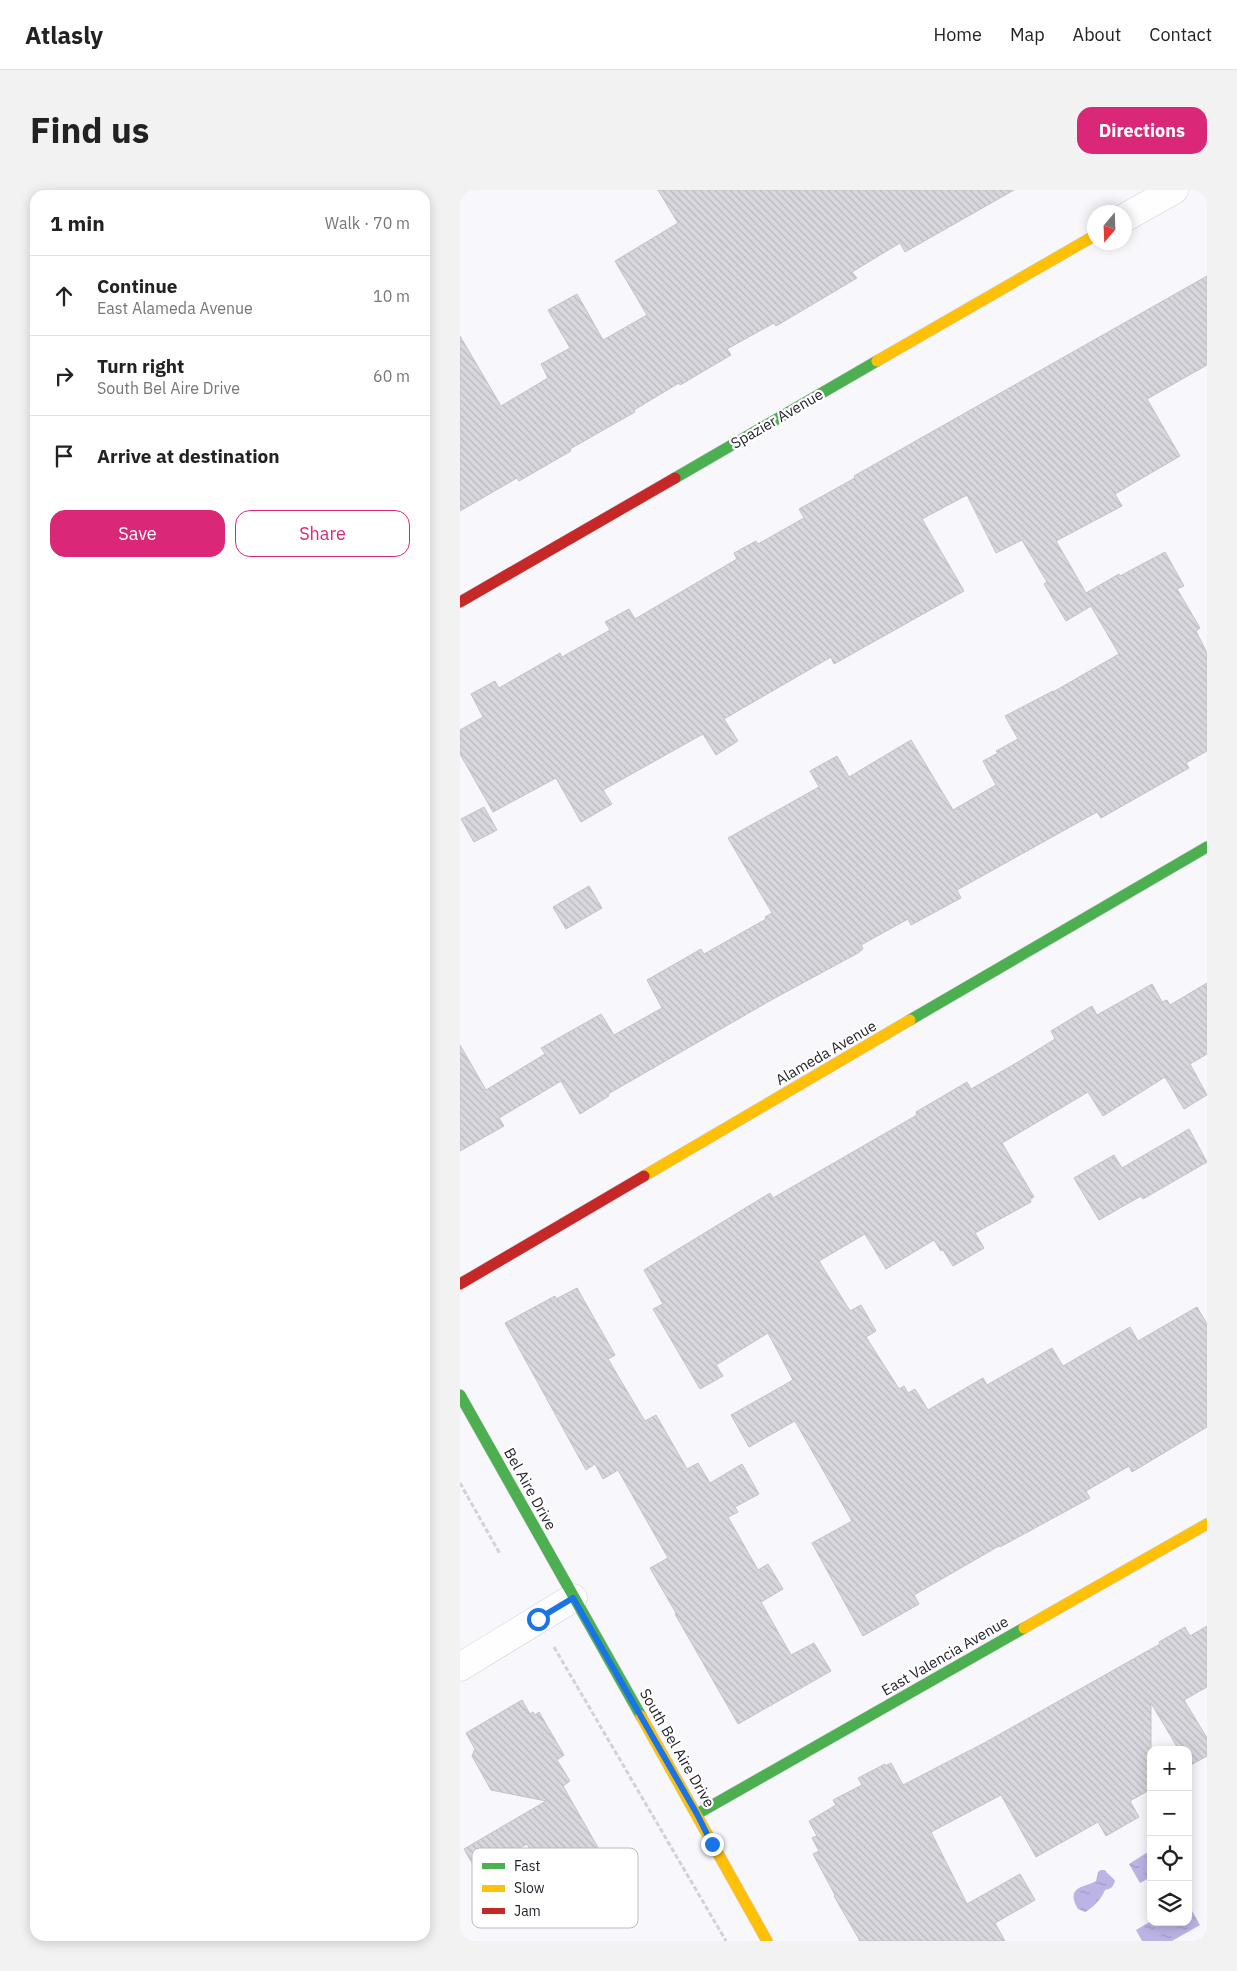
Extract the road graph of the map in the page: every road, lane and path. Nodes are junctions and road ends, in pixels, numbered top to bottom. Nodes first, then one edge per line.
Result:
1 (1174, 190) edge
2 (1132, 214) edge
3 (1087, 240) edge
4 (460, 602) edge
5 (1207, 847) edge
6 (460, 1284) edge
7 (460, 1395) edge
8 (460, 1483) edge
9 (1207, 1524) edge
10 (500, 1554) dead end
11 (573, 1598) junction
12 (554, 1647) dead end
13 (460, 1667) edge
14 (697, 1814) junction
15 (726, 1941) edge
16 (767, 1941) edge

1 - 2 street
3 - 4 street, Spazier Avenue
5 - 6 street, Alameda Avenue
7 - 11 street, Bel Aire Drive
8 - 10 path
9 - 14 street, East Valencia Avenue
11 - 13 street
11 - 14 street, South Bel Aire Drive
12 - 15 path
14 - 16 street, South Bel Aire Drive

